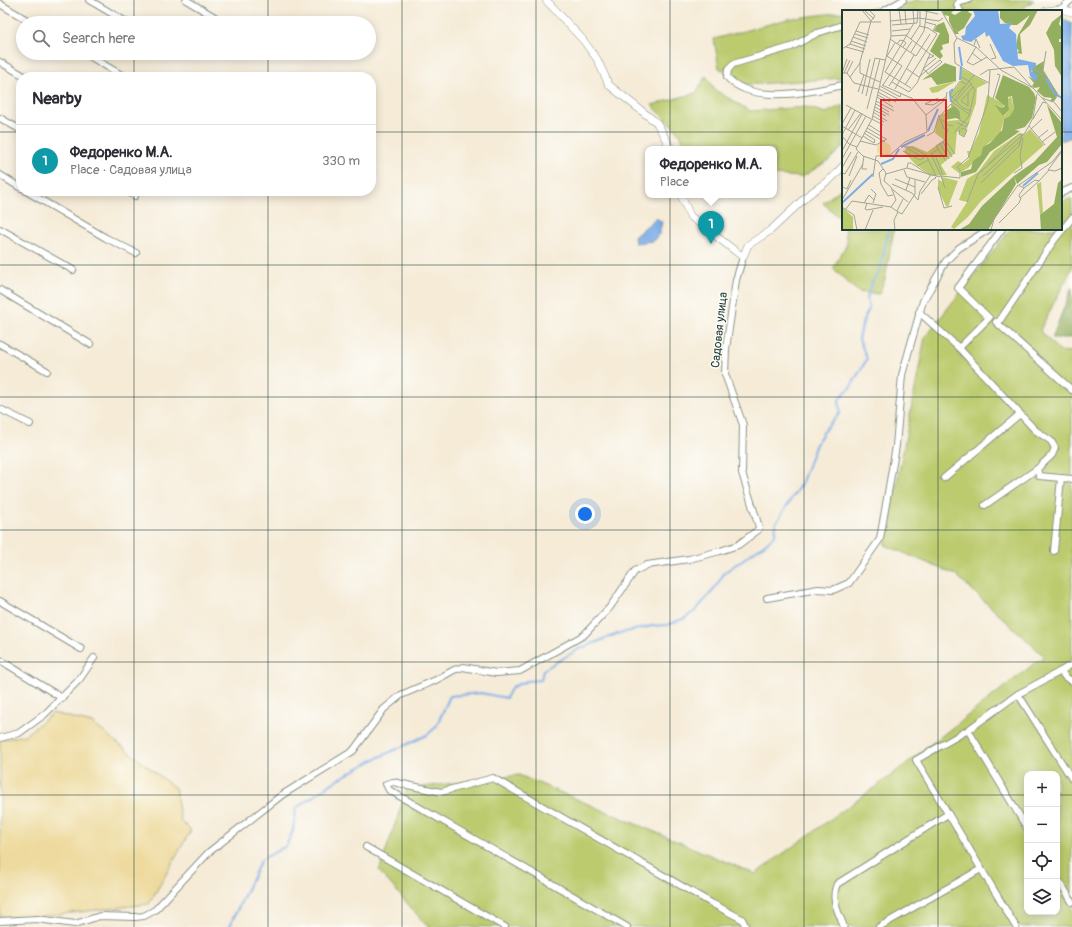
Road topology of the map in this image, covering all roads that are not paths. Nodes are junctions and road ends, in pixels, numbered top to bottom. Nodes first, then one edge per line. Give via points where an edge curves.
1 (89, 0) edge
2 (186, 0) edge
3 (546, 0) edge
4 (903, 0) edge
5 (968, 0) edge
6 (1071, 0) edge
7 (0, 4) edge
8 (1061, 9) junction
9 (886, 10) edge
10 (960, 10) edge
11 (1054, 10) edge
12 (1072, 12) edge
13 (20, 16) edge
14 (116, 16) edge
15 (213, 16) edge
16 (842, 25) edge
17 (96, 60) edge
18 (0, 62) edge
19 (17, 72) edge
20 (116, 72) edge
21 (842, 85) edge
22 (0, 118) edge
23 (16, 127) edge
24 (669, 146) edge
25 (842, 167) edge
26 (0, 176) edge
27 (16, 185) edge
28 (1072, 188) edge
29 (1062, 193) edge
30 (35, 196) edge
31 (682, 198) edge
32 (1072, 218) edge
33 (0, 229) edge
34 (987, 230) edge
35 (1001, 230) edge
36 (748, 245) junction
37 (734, 251) junction
38 (136, 253) dead end
39 (743, 257) junction
40 (740, 265) junction
41 (73, 270) dead end
42 (0, 290) edge
43 (919, 312) junction
44 (989, 318) junction
45 (998, 323) junction
46 (0, 344) edge
47 (90, 344) dead end
48 (959, 348) junction
49 (47, 372) dead end
50 (1072, 390) edge
51 (0, 409) edge
52 (1020, 414) junction
53 (30, 424) dead end
54 (1037, 469) junction
55 (944, 478) dead end
56 (1061, 478) junction
57 (1072, 479) edge
58 (985, 505) dead end
59 (1054, 551) dead end
60 (767, 598) dead end
61 (0, 601) edge
62 (81, 649) dead end
63 (94, 658) dead end
64 (0, 660) edge
65 (1072, 664) edge
66 (1061, 671) junction
67 (1072, 681) edge
68 (1018, 694) junction
69 (62, 698) junction
70 (968, 730) junction
71 (0, 738) edge
72 (1072, 779) edge
73 (948, 814) junction
74 (1024, 823) edge
75 (366, 847) dead end
76 (981, 868) junction
77 (1058, 879) edge
78 (1072, 902) edge
79 (892, 920) junction
80 (0, 921) edge
81 (505, 927) edge
82 (627, 927) edge
83 (746, 927) edge
84 (844, 927) edge
85 (879, 927) edge
86 (895, 927) edge
87 (1016, 927) edge

1 - 14 street
2 - 15 street
3 - 24 street via 597,59 609,86 657,123
4 - 9 street
5 - 10 street via 959,2 957,5
6 - 8 street
7 - 13 street
8 - 11 street
8 - 12 street
16 - 21 street via 817,33 791,47 733,64 728,70 727,77 742,89 774,94 812,92
17 - 20 street
18 - 19 street
22 - 23 street
25 - 36 street via 834,178 808,195 771,230
26 - 27 street
28 - 29 street
30 - 38 street
31 - 37 street via 690,216
32 - 45 street
33 - 41 street
34 - 43 street via 959,248 946,261
35 - 44 street via 958,288
36 - 37 street
36 - 39 street
37 - 39 street
37 - 40 street
39 - 40 street, Садовая улица
40 - 80 street, Садовая улица via 725,374 743,425 742,473 759,529 738,545 689,559 647,565 635,571 610,606 584,635 520,671 496,673 463,667 396,698 384,709 353,752 271,803 239,831 209,852 155,910 144,916 135,918 107,915 75,924 36,919
42 - 47 street
43 - 48 street
43 - 60 street via 902,375 896,446 880,539 849,582 833,590 818,589
44 - 45 street
44 - 48 street
45 - 50 street
46 - 49 street
48 - 52 street
51 - 53 street
52 - 54 street via 1051,441 1055,448 1052,455
52 - 55 street
54 - 56 street via 1039,476
54 - 58 street
56 - 57 street
56 - 59 street
61 - 62 street
63 - 69 street via 79,680
64 - 69 street
65 - 66 street
66 - 67 street
66 - 68 street
68 - 70 street
68 - 72 street
69 - 71 street via 19,733
70 - 73 street via 916,760
70 - 74 street
73 - 76 street
73 - 84 street via 837,884 834,901
75 - 81 street
76 - 79 street
76 - 87 street
77 - 78 street
79 - 85 street
79 - 86 street
82 - 83 street via 389,790 386,784 393,782 441,792 492,778 742,919

